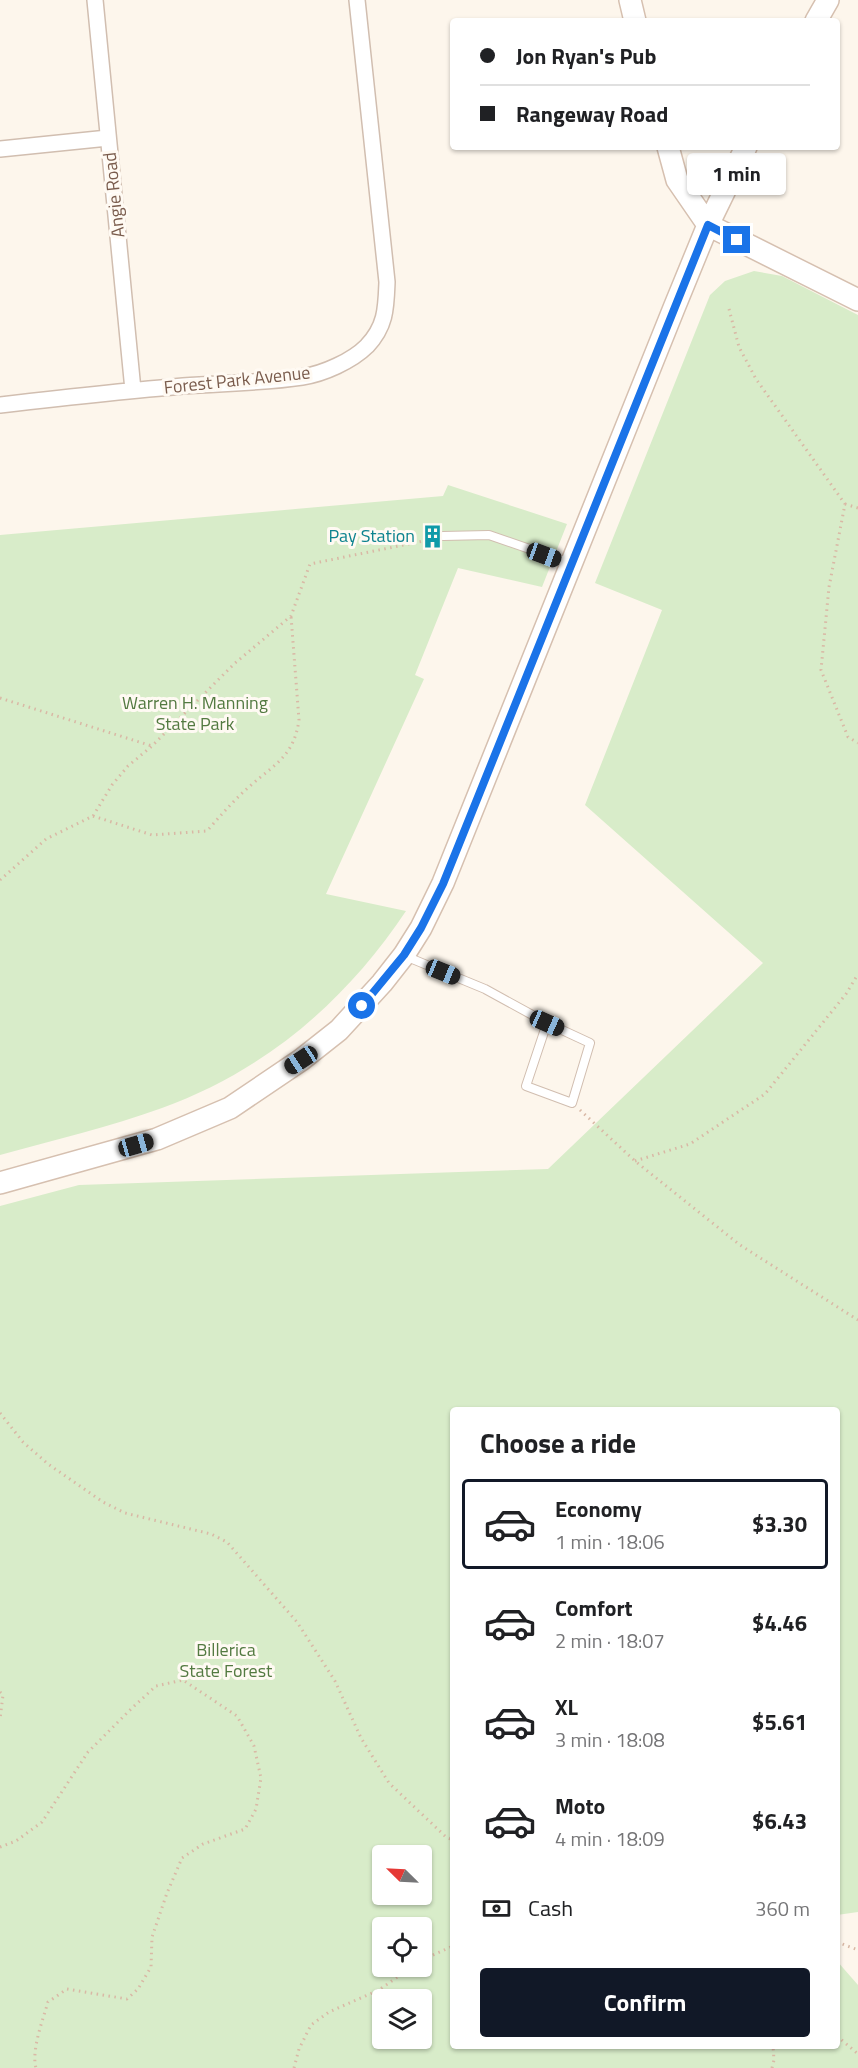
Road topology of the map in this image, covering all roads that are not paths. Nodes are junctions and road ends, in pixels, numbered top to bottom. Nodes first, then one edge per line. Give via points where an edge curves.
1 (95, 0) edge
2 (357, 0) edge
3 (630, 0) edge
4 (828, 0) edge
5 (634, 18) edge
6 (818, 18) edge
7 (108, 138) junction
8 (0, 149) edge
9 (669, 150) edge
10 (745, 150) edge
11 (708, 225) junction
12 (858, 300) edge
13 (133, 390) junction
14 (0, 405) edge
15 (443, 536) road end
16 (572, 563) junction
17 (404, 955) junction
18 (547, 1023) junction
19 (0, 1183) edge

1 - 7 street, Angie Road
2 - 13 street, Forest Park Avenue via 387,282 386,314 379,331 352,357 303,377
3 - 5 main road
4 - 6 main road
7 - 8 street
7 - 13 street, Angie Road
9 - 11 main road via 677,180
10 - 11 main road
11 - 12 main road
11 - 16 main road
13 - 14 street, Forest Park Avenue
15 - 16 lane via 489,535
16 - 17 main road via 443,884
17 - 18 lane via 485,989
17 - 19 main road via 339,1030 230,1108 157,1139
18 - 18 lane via 590,1043 572,1102 525,1086

